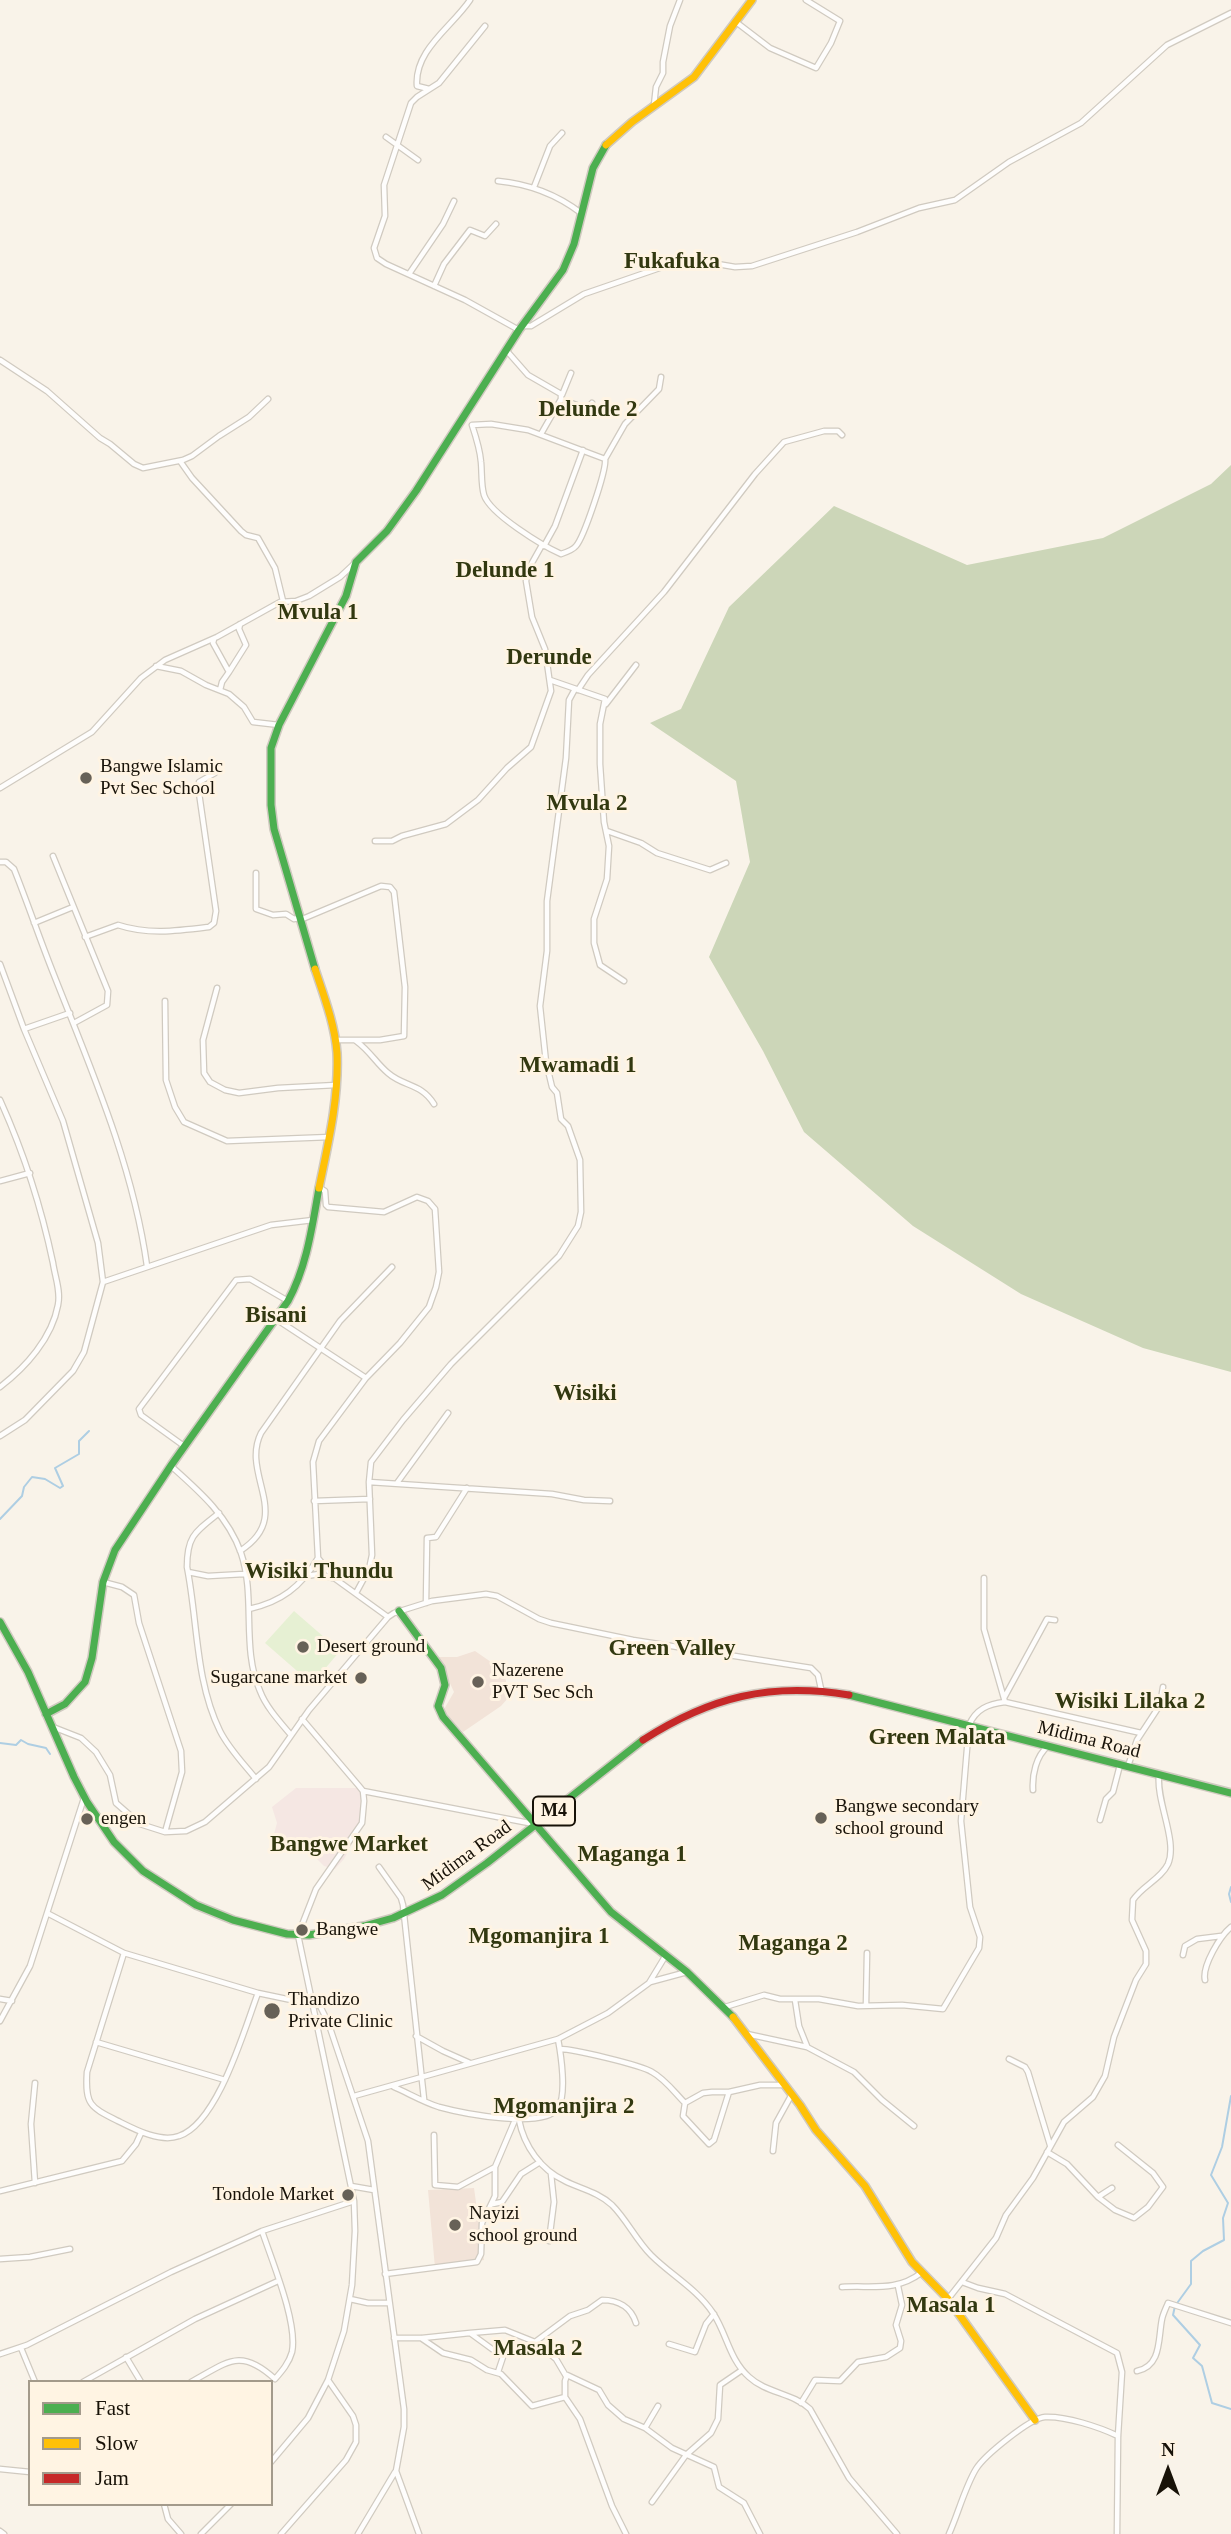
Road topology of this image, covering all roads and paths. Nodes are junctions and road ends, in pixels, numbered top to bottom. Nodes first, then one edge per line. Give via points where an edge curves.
1 (470, 0) edge
2 (680, 0) edge
3 (752, 0) edge
4 (806, 0) edge
5 (1231, 13) edge
6 (736, 22) junction
7 (485, 26) dead end
8 (429, 89) junction
9 (654, 106) junction
10 (562, 133) dead end
11 (386, 137) dead end
12 (397, 146) junction
13 (418, 160) dead end
14 (498, 181) dead end
15 (534, 187) junction
16 (454, 201) dead end
17 (582, 214) junction
18 (496, 224) dead end
19 (409, 274) junction
20 (434, 286) junction
21 (520, 328) junction
22 (506, 350) junction
23 (0, 360) edge
24 (571, 373) dead end
25 (661, 377) dead end
26 (561, 398) junction
27 (268, 399) dead end
28 (592, 402) dead end
29 (461, 418) junction
30 (472, 425) junction
31 (541, 434) junction
32 (842, 435) dead end
33 (583, 450) junction
34 (605, 459) junction
35 (180, 461) junction
36 (543, 545) junction
37 (356, 562) junction
38 (283, 601) junction
39 (240, 624) junction
40 (214, 638) junction
41 (636, 665) dead end
42 (155, 666) junction
43 (229, 672) junction
44 (550, 680) junction
45 (576, 689) junction
46 (220, 690) junction
47 (606, 705) junction
48 (279, 725) junction
49 (215, 773) dead end
50 (0, 788) edge
51 (606, 831) junction
52 (375, 841) dead end
53 (53, 856) dead end
54 (0, 862) edge
55 (726, 863) dead end
56 (256, 873) dead end
57 (73, 907) junction
58 (299, 919) junction
59 (34, 923) junction
60 (85, 937) junction
61 (0, 964) edge
62 (624, 981) dead end
63 (217, 988) dead end
64 (165, 1002) dead end
65 (70, 1013) junction
66 (74, 1023) junction
67 (24, 1029) junction
68 (336, 1040) junction
69 (356, 1040) junction
70 (337, 1085) junction
71 (0, 1100) edge
72 (434, 1104) dead end
73 (330, 1137) junction
74 (30, 1173) junction
75 (0, 1181) edge
76 (320, 1188) junction
77 (314, 1220) junction
78 (147, 1266) junction
79 (391, 1267) dead end
80 (103, 1282) junction
81 (288, 1301) junction
82 (276, 1319) junction
83 (322, 1348) junction
84 (366, 1378) junction
85 (0, 1387) edge
86 (448, 1413) dead end
87 (0, 1436) edge
88 (185, 1447) junction
89 (171, 1466) junction
90 (369, 1482) junction
91 (397, 1483) junction
92 (467, 1488) junction
93 (370, 1499) junction
94 (314, 1501) junction
95 (610, 1501) dead end
96 (219, 1513) junction
97 (240, 1550) junction
98 (318, 1558) junction
99 (188, 1572) junction
100 (244, 1574) junction
101 (306, 1577) junction
102 (334, 1578) junction
103 (984, 1578) dead end
104 (103, 1581) junction
105 (356, 1593) junction
106 (426, 1603) junction
107 (248, 1609) junction
108 (399, 1611) junction
109 (388, 1618) junction
110 (1055, 1620) dead end
111 (0, 1622) edge
112 (1163, 1687) dead end
113 (821, 1689) junction
114 (1004, 1700) junction
115 (46, 1714) junction
116 (302, 1719) junction
117 (969, 1725) junction
118 (52, 1726) junction
119 (1141, 1733) junction
120 (291, 1736) junction
121 (1048, 1745) junction
122 (1124, 1765) junction
123 (1159, 1774) junction
124 (256, 1779) junction
125 (1033, 1790) dead end
126 (363, 1791) junction
127 (1231, 1793) edge
128 (84, 1797) junction
129 (1100, 1820) dead end
130 (535, 1825) junction
131 (165, 1832) junction
132 (379, 1867) dead end
133 (47, 1913) junction
134 (404, 1916) junction
135 (1231, 1927) edge
136 (298, 1935) junction
137 (1221, 1936) junction
138 (124, 1953) junction
139 (867, 1953) dead end
140 (667, 1955) junction
141 (1182, 1955) dead end
142 (687, 1972) junction
143 (1205, 1980) dead end
144 (649, 1983) junction
145 (258, 1993) junction
146 (0, 1999) edge
147 (795, 2000) junction
148 (12, 2001) junction
149 (311, 2005) junction
150 (866, 2006) junction
151 (725, 2007) junction
152 (0, 2021) edge
153 (746, 2034) junction
154 (416, 2036) junction
155 (558, 2039) junction
156 (96, 2042) junction
157 (807, 2047) junction
158 (560, 2049) junction
159 (1009, 2059) dead end
160 (470, 2063) junction
161 (421, 2077) junction
162 (225, 2080) junction
163 (35, 2083) dead end
164 (785, 2085) junction
165 (394, 2087) junction
166 (729, 2092) junction
167 (792, 2093) junction
168 (354, 2096) junction
169 (424, 2100) junction
170 (685, 2103) junction
171 (517, 2120) junction
172 (914, 2126) dead end
173 (141, 2133) junction
174 (434, 2135) dead end
175 (1118, 2145) dead end
176 (1050, 2146) junction
177 (773, 2151) dead end
178 (1047, 2152) junction
179 (540, 2162) junction
180 (495, 2167) junction
181 (551, 2174) junction
182 (35, 2183) junction
183 (351, 2186) junction
184 (1112, 2188) dead end
185 (374, 2190) junction
186 (0, 2191) edge
187 (1098, 2197) junction
188 (354, 2201) junction
189 (493, 2204) junction
190 (262, 2231) junction
191 (549, 2241) dead end
192 (70, 2249) dead end
193 (0, 2259) edge
194 (921, 2273) junction
195 (385, 2274) junction
196 (278, 2281) junction
197 (962, 2282) junction
198 (898, 2286) junction
199 (842, 2287) dead end
200 (350, 2299) junction
201 (948, 2299) junction
202 (388, 2303) junction
203 (714, 2314) junction
204 (636, 2323) dead end
205 (1231, 2323) edge
206 (470, 2333) junction
207 (394, 2338) junction
208 (421, 2338) junction
209 (535, 2342) junction
210 (669, 2344) dead end
211 (21, 2347) junction
212 (0, 2354) edge
213 (126, 2357) junction
214 (742, 2370) junction
215 (1137, 2371) dead end
216 (498, 2372) junction
217 (566, 2376) junction
218 (34, 2380) edge
219 (86, 2380) edge
220 (140, 2380) edge
221 (195, 2380) edge
222 (272, 2380) edge
223 (328, 2380) junction
224 (273, 2381) edge
225 (565, 2398) junction
226 (801, 2403) junction
227 (657, 2406) dead end
228 (1035, 2420) junction
229 (645, 2428) junction
230 (1118, 2436) junction
231 (686, 2455) junction
232 (273, 2460) edge
233 (0, 2469) edge
234 (396, 2471) junction
235 (28, 2472) edge
236 (652, 2502) dead end
237 (165, 2506) edge
238 (229, 2506) edge
239 (0, 2531) edge
240 (4, 2534) edge
241 (181, 2534) edge
242 (201, 2534) edge
243 (281, 2534) edge
244 (358, 2534) edge
245 (419, 2534) edge
246 (626, 2534) edge
247 (760, 2534) edge
248 (897, 2534) edge
249 (949, 2534) edge
250 (1117, 2534) edge

1 - 8 street via 418,68 417,86
2 - 9 street via 670,26
3 - 6 street
4 - 6 street via 840,21 816,68 769,48
5 - 21 street via 1167,45 1081,123 1009,162 955,200 919,208 752,266 694,260 674,263 584,294
6 - 9 street via 694,77
7 - 8 street
8 - 12 street via 411,103
9 - 17 street via 604,146 593,168
10 - 15 street via 550,146
11 - 12 street
12 - 13 street
12 - 19 street via 384,185 385,216 373,248 377,258
14 - 15 street
15 - 17 street
16 - 19 street
17 - 21 street via 563,270
18 - 20 street via 485,236 470,230
19 - 20 street
20 - 21 street
21 - 22 street
22 - 26 street via 528,376
22 - 29 street
23 - 35 street via 47,391 134,464 143,468
24 - 26 street
25 - 34 street via 659,389 625,424
26 - 28 street via 588,409
26 - 31 street
27 - 35 street via 249,417
29 - 30 street
29 - 37 street via 387,531
30 - 31 street via 514,426
30 - 36 street via 484,496 495,510
31 - 33 street
32 - 45 street via 824,431 784,442 664,592
33 - 34 street
33 - 36 street via 555,526
34 - 36 street via 605,471 577,544 561,554
35 - 38 street via 246,536 258,538 275,568
36 - 44 street via 526,581
37 - 38 street via 309,596
37 - 48 street via 346,596
38 - 39 street
39 - 40 street
39 - 43 street via 246,646
40 - 42 street
40 - 43 street
41 - 47 street
42 - 46 street via 181,671
42 - 50 street via 92,732
43 - 46 street
44 - 45 street
44 - 52 street via 549,701 531,747 478,800 443,825 392,841
45 - 47 street via 603,696
45 - 90 street via 569,700 540,1006 552,1087 580,1160 578,1226 559,1256 451,1364 403,1420 372,1462
46 - 48 street via 239,702 253,722
47 - 51 street via 600,733
48 - 58 street via 271,748 271,805
49 - 60 street via 199,782 214,923 152,932 116,925
51 - 55 street via 706,869
51 - 62 street via 607,879 595,915 594,943 600,965
53 - 57 street
54 - 59 street via 14,869
56 - 58 street via 256,909
57 - 59 street
57 - 60 street
58 - 68 street
58 - 69 street via 381,886 394,892 404,978 404,1036
59 - 65 street
60 - 66 street via 107,986 108,1000 102,1009
61 - 67 street
63 - 70 street via 203,1040 204,1073 210,1082 239,1093
64 - 73 street via 166,1080 184,1122 228,1141
65 - 66 street
65 - 67 street
66 - 78 street via 132,1192
67 - 80 street via 70,1142 98,1243
68 - 69 street
68 - 70 street
69 - 72 street via 389,1075 422,1090
70 - 73 street
71 - 74 street
73 - 76 street
74 - 75 street
74 - 85 street via 59,1303 33,1356
76 - 77 street
76 - 84 street via 328,1207 384,1212 417,1197 435,1209 439,1272 434,1295 415,1326
77 - 78 street via 271,1225
77 - 81 street via 303,1269
78 - 80 street
79 - 83 street via 340,1321
80 - 87 street via 85,1352 73,1371 24,1420
81 - 82 street
81 - 88 street via 250,1279 232,1283 139,1409
82 - 83 street
82 - 88 street
83 - 84 street
83 - 97 street via 258,1439 264,1524 255,1539
84 - 94 street via 316,1447
86 - 91 street
88 - 89 street
89 - 96 street
89 - 104 street via 121,1540
90 - 91 street
90 - 93 street
91 - 92 street
92 - 95 street
92 - 106 street via 436,1537 428,1538
93 - 94 street
93 - 105 street via 372,1555
94 - 98 street
96 - 97 street
96 - 99 street via 191,1536
97 - 100 street
98 - 101 street
98 - 102 street
99 - 100 street
99 - 124 street via 208,1702 224,1737
100 - 107 street
101 - 102 street
101 - 107 street via 284,1597
102 - 105 street
103 - 114 street via 984,1629
104 - 115 street via 85,1682 65,1704
104 - 131 street via 134,1595 181,1751 182,1772
105 - 109 street
106 - 108 street
106 - 113 street via 480,1594 497,1597 551,1623 811,1668
107 - 120 street via 257,1685
108 - 109 street
108 - 130 street via 444,1678 439,1712
109 - 116 street
110 - 114 street via 1047,1619
111 - 115 street, Midima Road / M4
112 - 119 street via 1160,1705
113 - 117 street, Midima Road / M4
113 - 130 street, Midima Road / M4 via 754,1693 684,1715 639,1743
114 - 117 street via 976,1712
114 - 119 street
115 - 118 street, Midima Road / M4
116 - 120 street
116 - 126 street
117 - 121 street, Midima Road / M4
117 - 150 street via 961,1821 969,1903 979,1948 943,2009
118 - 128 street, Midima Road / M4
118 - 131 street via 89,1744 104,1762 116,1803 140,1824
119 - 122 street
120 - 124 street
121 - 122 street, Midima Road / M4
121 - 125 street via 1037,1765
122 - 123 street, Midima Road / M4
122 - 129 street
123 - 127 street, Midima Road / M4
123 - 176 street via 1170,1857 1158,1876 1136,1895 1131,1913 1146,1951 1146,1964 1114,2037 1097,2092 1069,2115
124 - 131 street via 205,1822 186,1831
126 - 130 street
126 - 136 street via 362,1823 316,1889
128 - 133 street
128 - 136 street, Midima Road / M4 via 104,1829 149,1877 199,1908
130 - 134 street, Midima Road / M4 via 467,1880
130 - 140 street via 611,1912
132 - 134 street via 401,1898
133 - 138 street
133 - 148 street via 30,1966
134 - 136 street, Midima Road / M4 via 362,1928
134 - 154 street
135 - 137 street
136 - 149 street
137 - 141 street via 1197,1939 1185,1946
137 - 143 street via 1204,1970
138 - 145 street
138 - 156 street
139 - 150 street
140 - 142 street
140 - 144 street
142 - 144 street
142 - 151 street
144 - 155 street via 608,2013
145 - 149 street
145 - 162 street
146 - 148 street
147 - 150 street
147 - 151 street via 758,1995
147 - 157 street
148 - 152 street
149 - 168 street via 320,2006 328,2022
149 - 183 street
151 - 153 street
153 - 157 street
153 - 164 street
154 - 160 street
154 - 161 street
155 - 158 street
155 - 160 street
156 - 162 street
156 - 173 street via 86,2072 86,2091 93,2109
157 - 172 street via 860,2077
158 - 170 street via 646,2069
158 - 171 street via 564,2089 558,2109 544,2118
159 - 176 street via 1028,2072
160 - 161 street
161 - 165 street
161 - 169 street
162 - 173 street via 208,2114 181,2136
163 - 182 street via 30,2124
164 - 166 street
164 - 167 street
165 - 168 street
165 - 169 street
166 - 170 street via 703,2093
166 - 170 street via 711,2144 686,2120 682,2113
167 - 177 street via 776,2123
167 - 194 street via 824,2140 866,2186
168 - 185 street via 368,2141
169 - 171 street
171 - 179 street
171 - 180 street
173 - 182 street via 122,2161
174 - 180 street via 435,2185 458,2187
175 - 187 street via 1163,2187 1134,2218
176 - 178 street
178 - 187 street via 1068,2164
178 - 197 street via 996,2238
179 - 181 street
179 - 189 street via 521,2174 502,2202
180 - 189 street
181 - 191 street via 554,2202
181 - 203 street via 609,2202 643,2247
182 - 186 street
183 - 185 street
183 - 188 street
184 - 187 street
185 - 195 street
188 - 190 street
188 - 200 street
189 - 195 street via 482,2223 477,2262
190 - 196 street
190 - 211 street
192 - 193 street
194 - 198 street
194 - 201 street
195 - 202 street
196 - 213 street
196 - 224 street via 293,2337 288,2363
197 - 201 street
197 - 230 street via 1004,2294 1117,2353 1122,2372
198 - 199 street
198 - 226 street via 900,2348 886,2357 858,2362 843,2379 815,2380
200 - 202 street
200 - 223 street
201 - 228 street
202 - 207 street
203 - 210 street via 695,2352
203 - 214 street
204 - 209 street via 623,2305 602,2300
205 - 215 street via 1168,2303 1160,2347 1150,2364
206 - 208 street
206 - 209 street via 505,2330
206 - 216 street via 503,2357
207 - 208 street
207 - 234 street via 404,2417
208 - 216 street via 443,2353
209 - 217 street via 556,2358
211 - 212 street
211 - 218 street
213 - 219 street
213 - 220 street
214 - 226 street via 755,2382
214 - 231 street via 720,2385 716,2423 709,2437
216 - 225 street via 529,2405
217 - 225 street
217 - 229 street via 599,2390 617,2414
221 - 222 street via 226,2363 245,2360 260,2365
223 - 232 street via 301,2428
223 - 243 street via 354,2416 356,2442 346,2460
225 - 246 street via 580,2419
226 - 248 street via 813,2414 849,2478
227 - 229 street
228 - 230 street via 1057,2418
228 - 249 street via 977,2467
229 - 231 street
230 - 250 street
231 - 236 street
231 - 247 street via 713,2467 719,2487 744,2503
233 - 235 street
234 - 244 street
234 - 245 street
237 - 241 street via 168,2519
238 - 242 street
239 - 240 street

